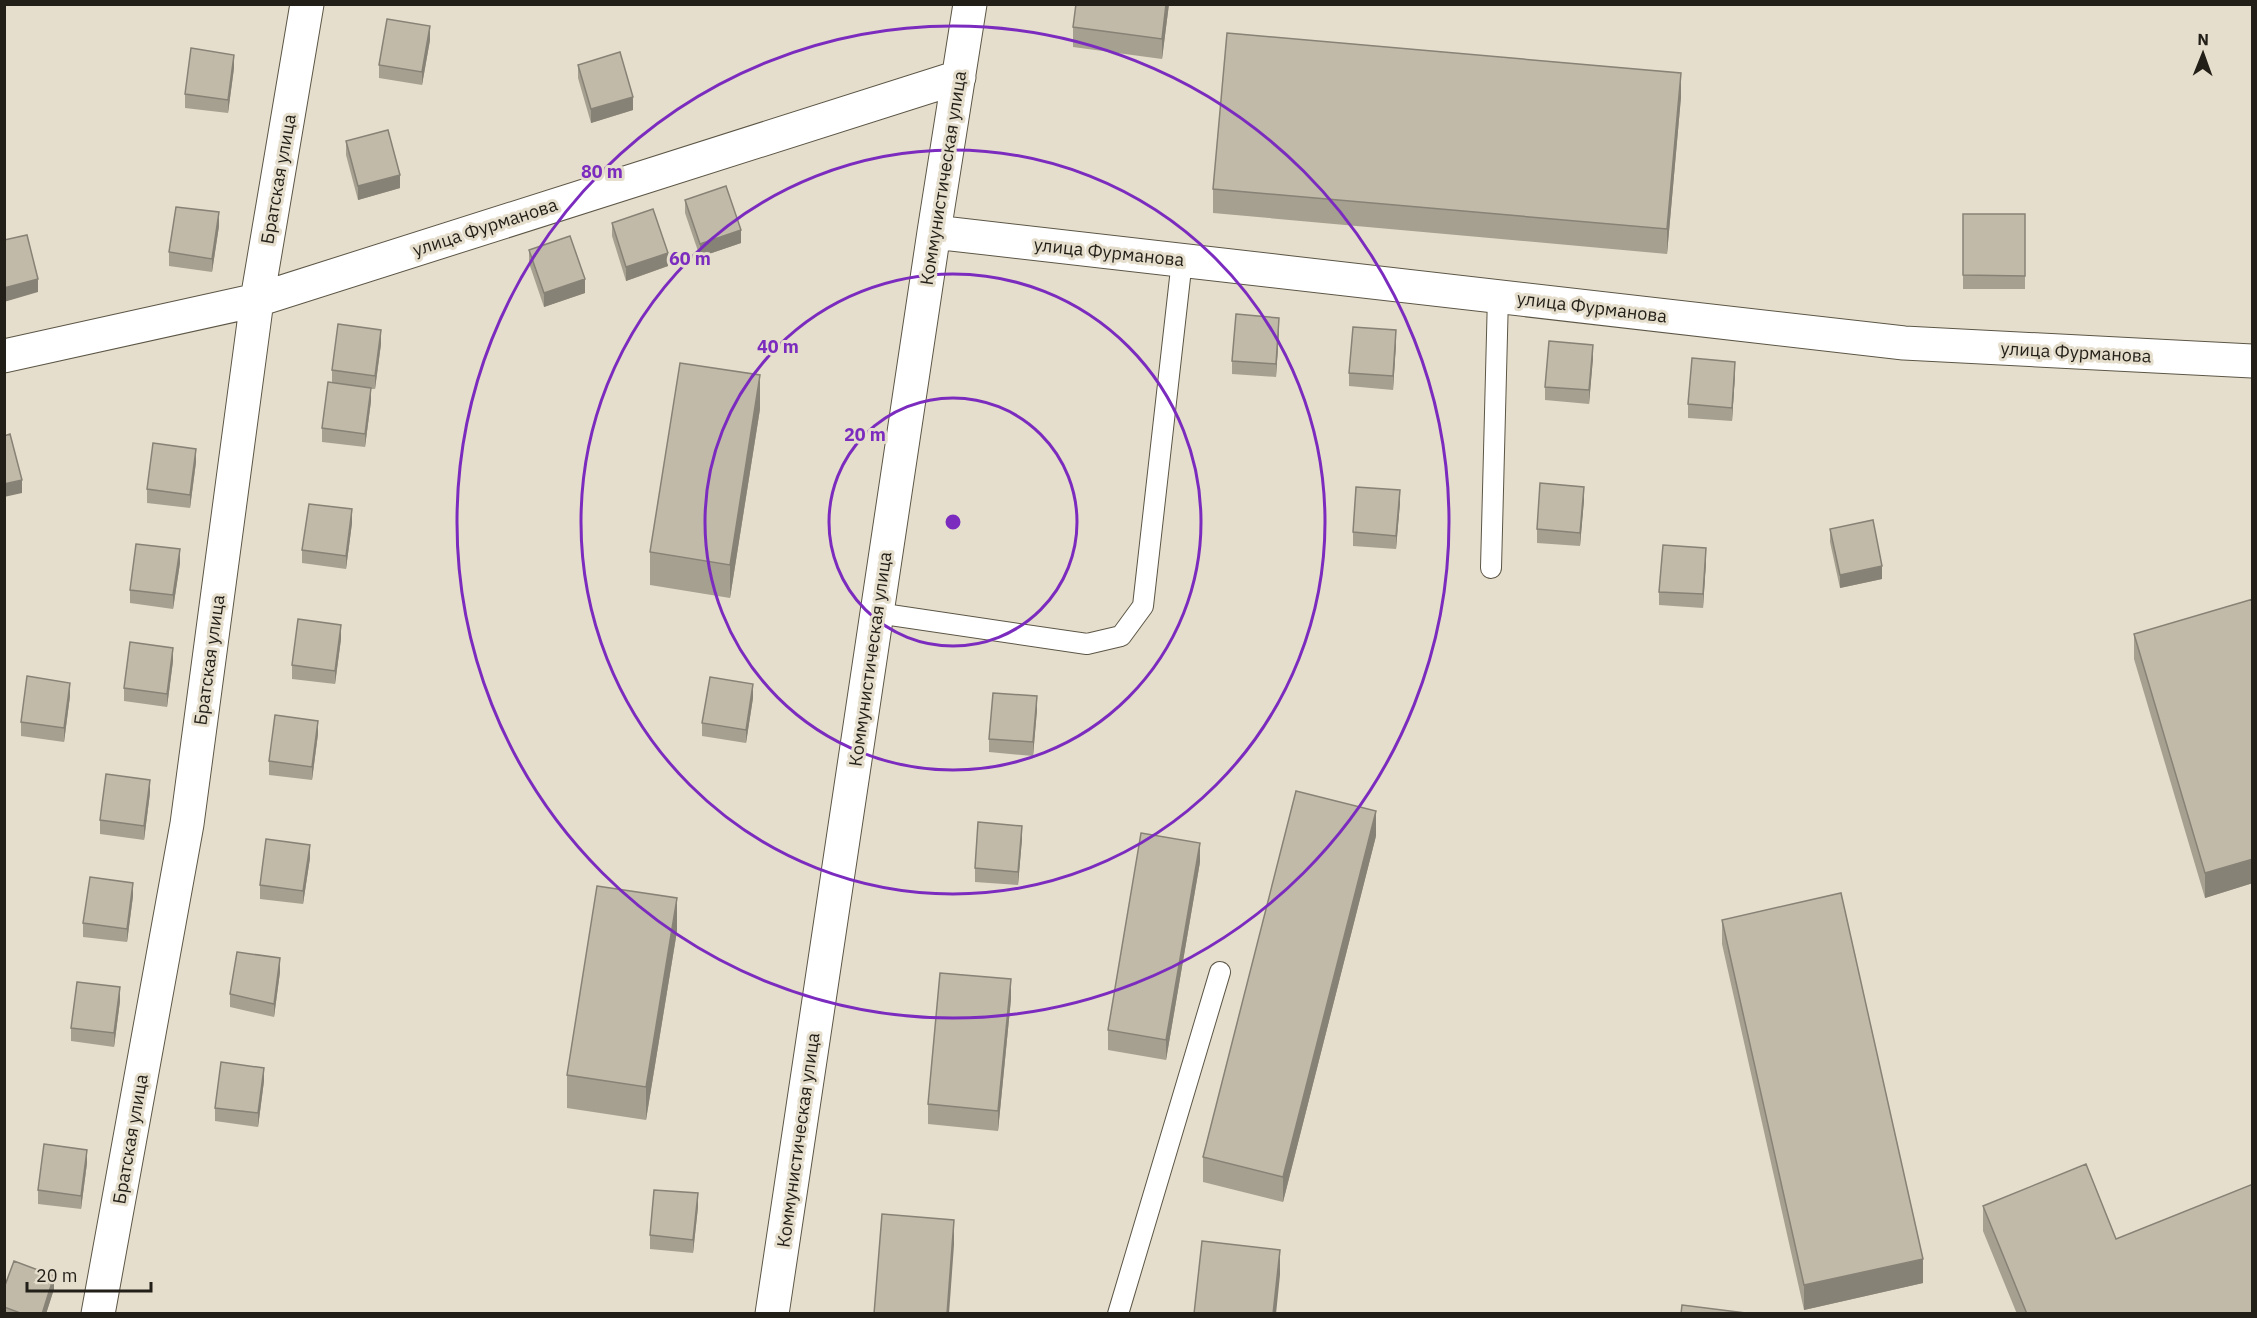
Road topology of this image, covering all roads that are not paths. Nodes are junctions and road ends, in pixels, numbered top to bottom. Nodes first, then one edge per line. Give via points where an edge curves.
1 (308, 4) edge
2 (970, 4) edge
3 (959, 76) junction
4 (934, 232) junction
5 (1182, 260) junction
6 (1498, 296) junction
7 (257, 300) junction
8 (4, 356) edge
9 (2253, 361) edge
10 (1491, 568) dead end
11 (877, 613) junction
12 (1220, 972) dead end
13 (98, 1314) edge
14 (772, 1314) edge
15 (1118, 1314) edge

1 - 7 street, Братская улица
2 - 3 street, Коммунистическая улица
3 - 4 street, Коммунистическая улица
3 - 7 street, улица Фурманова
4 - 5 street, улица Фурманова
4 - 11 street, Коммунистическая улица
5 - 6 street, улица Фурманова
5 - 11 lane via 1143,606 1121,636 1087,644
6 - 9 street, улица Фурманова via 1904,343
6 - 10 lane
7 - 8 street, улица Фурманова
7 - 13 street, Братская улица via 187,824
11 - 14 street, Коммунистическая улица
12 - 15 lane

